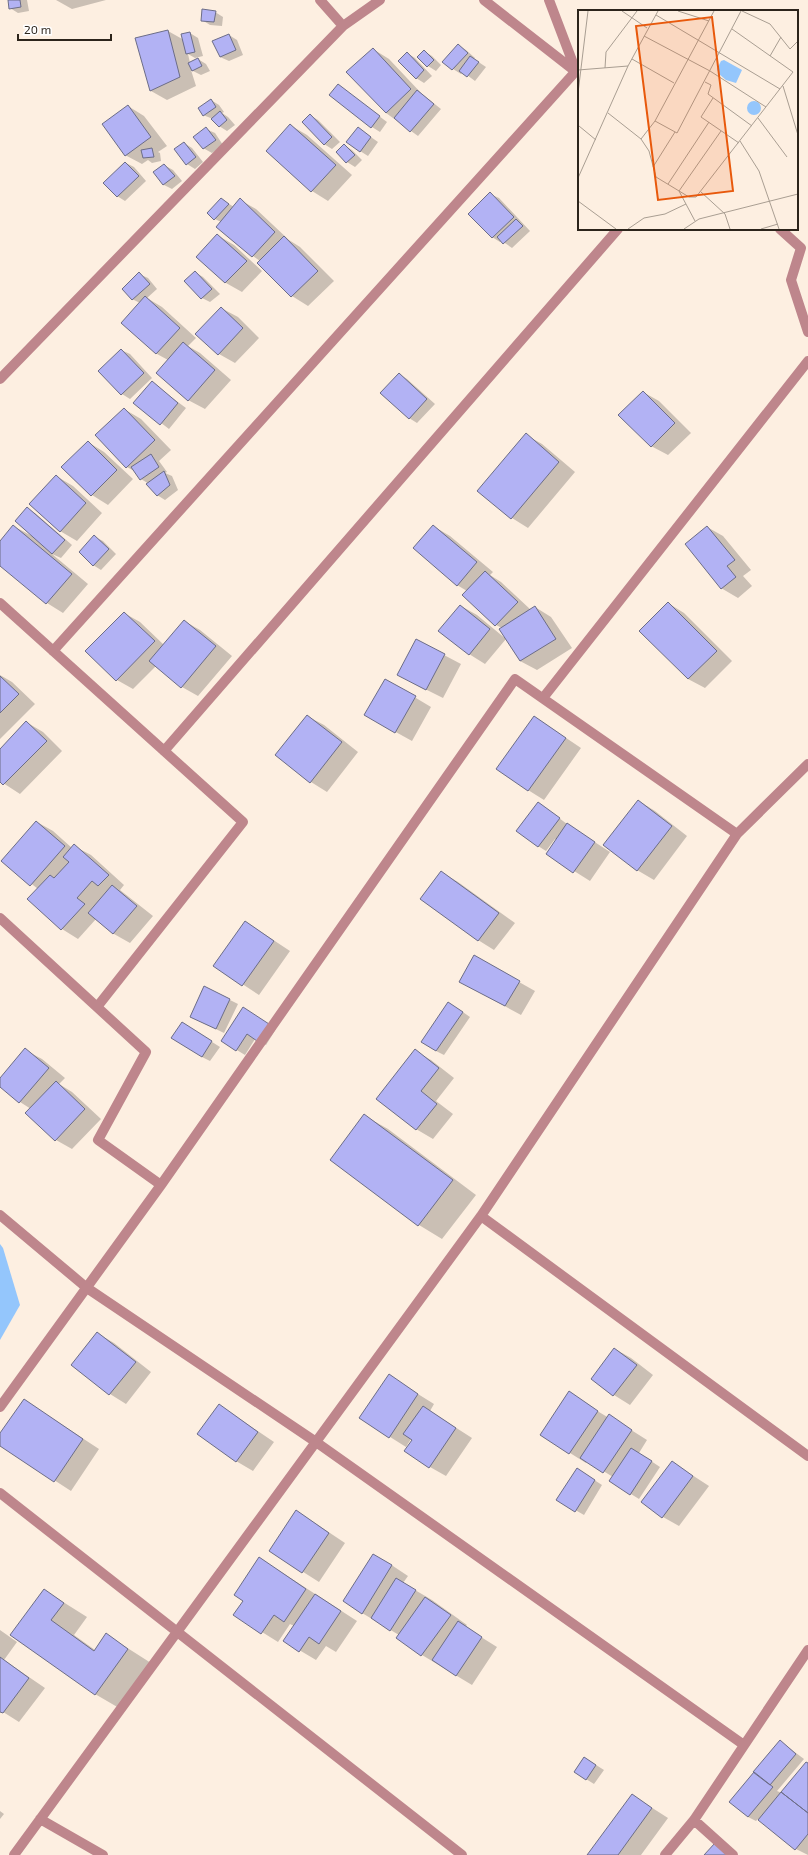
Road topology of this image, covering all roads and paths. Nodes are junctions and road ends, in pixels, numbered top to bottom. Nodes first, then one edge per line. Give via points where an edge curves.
1 (320, 0) edge
2 (380, 0) edge
3 (484, 0) edge
4 (548, 0) edge
5 (343, 26) junction
6 (577, 73) edge
7 (617, 230) edge
8 (781, 230) edge
9 (808, 332) edge
10 (808, 361) edge
11 (0, 379) edge
12 (0, 603) edge
13 (53, 651) junction
14 (542, 698) junction
15 (164, 751) junction
16 (808, 764) edge
17 (737, 834) junction
18 (0, 918) edge
19 (97, 1007) junction
20 (161, 1185) junction
21 (0, 1215) edge
22 (481, 1216) junction
23 (87, 1288) junction
24 (0, 1407) edge
25 (316, 1442) junction
26 (808, 1456) edge
27 (0, 1493) edge
28 (177, 1632) junction
29 (808, 1650) edge
30 (744, 1745) junction
31 (40, 1819) junction
32 (694, 1820) junction
33 (14, 1855) edge
34 (103, 1855) edge
35 (462, 1855) edge
36 (665, 1855) edge
37 (733, 1855) edge

1 - 5 street
2 - 5 street
3 - 6 street
4 - 6 street
5 - 11 street
6 - 13 street
7 - 15 street
8 - 9 street via 801,248 791,280
10 - 14 street
12 - 13 street
13 - 15 street
14 - 17 street
14 - 20 street via 515,679
15 - 19 street via 243,822
16 - 17 street
17 - 22 street
18 - 19 street
19 - 20 street via 146,1052 98,1140
20 - 23 street
21 - 23 street
22 - 25 street
22 - 26 street
23 - 24 street
23 - 25 street
25 - 28 street
25 - 30 street
27 - 28 street
28 - 31 street
28 - 35 street
29 - 30 street
30 - 32 street
31 - 33 street
31 - 34 street
32 - 36 street
32 - 37 street

